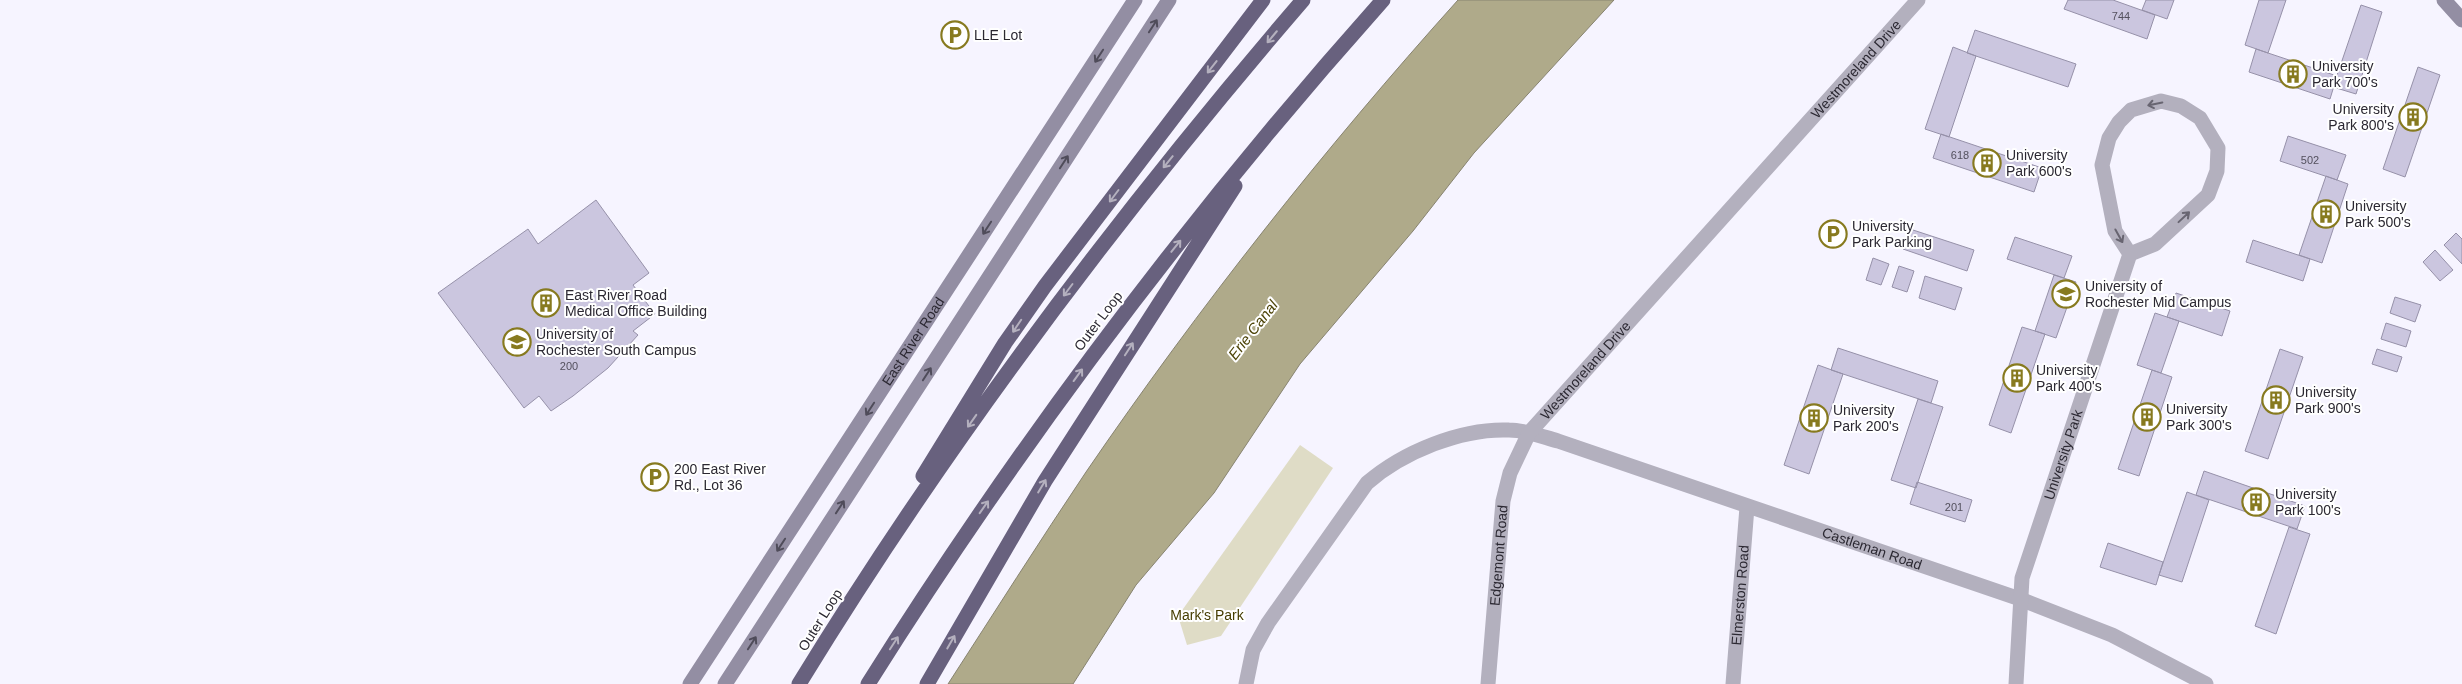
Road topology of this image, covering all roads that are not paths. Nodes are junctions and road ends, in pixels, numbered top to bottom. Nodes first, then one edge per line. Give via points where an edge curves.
1 (1136, 0) edge
2 (1170, 0) edge
3 (1263, 0) edge
4 (1303, 0) edge
5 (1383, 0) edge
6 (1918, 0) edge
7 (2444, 0) edge
8 (2462, 20) edge
9 (1278, 120) junction
10 (2130, 254) junction
11 (1529, 433) junction
12 (1747, 507) junction
13 (862, 584) junction
14 (2020, 599) junction
15 (690, 684) edge
16 (725, 684) edge
17 (799, 684) edge
18 (868, 684) edge
19 (927, 684) edge
20 (1246, 684) edge
21 (1488, 684) edge
22 (1733, 684) edge
23 (2016, 684) edge
24 (2206, 684) edge

1 -> 15 street, East River Road
16 -> 2 street, East River Road
3 -> 13 highway via 1020,322 931,462
4 -> 13 highway, Outer Loop via 1185,140 1062,298 970,425
5 - 9 highway, Outer Loop
6 - 11 street, Westmoreland Drive
7 - 8 street
18 -> 9 highway, Outer Loop via 1043,422 1168,256
19 -> 9 highway via 1055,465
10 -> 10 street via 2155,244 2208,195 2218,171 2218,148 2200,118 2181,106 2161,102 2131,110 2109,138 2102,165 2115,230
10 - 14 street, University Park via 2022,578
11 - 12 street, Castleman Road
11 - 20 street via 1509,430 1443,441 1397,460 1367,483 1268,623 1253,650
11 - 21 street, Edgemont Road via 1510,473 1503,501
12 - 14 street, Castleman Road
12 - 22 street, Elmerston Road
13 - 17 highway, Outer Loop
14 - 23 street, University Park
14 - 24 street, Castleman Road via 2112,635

